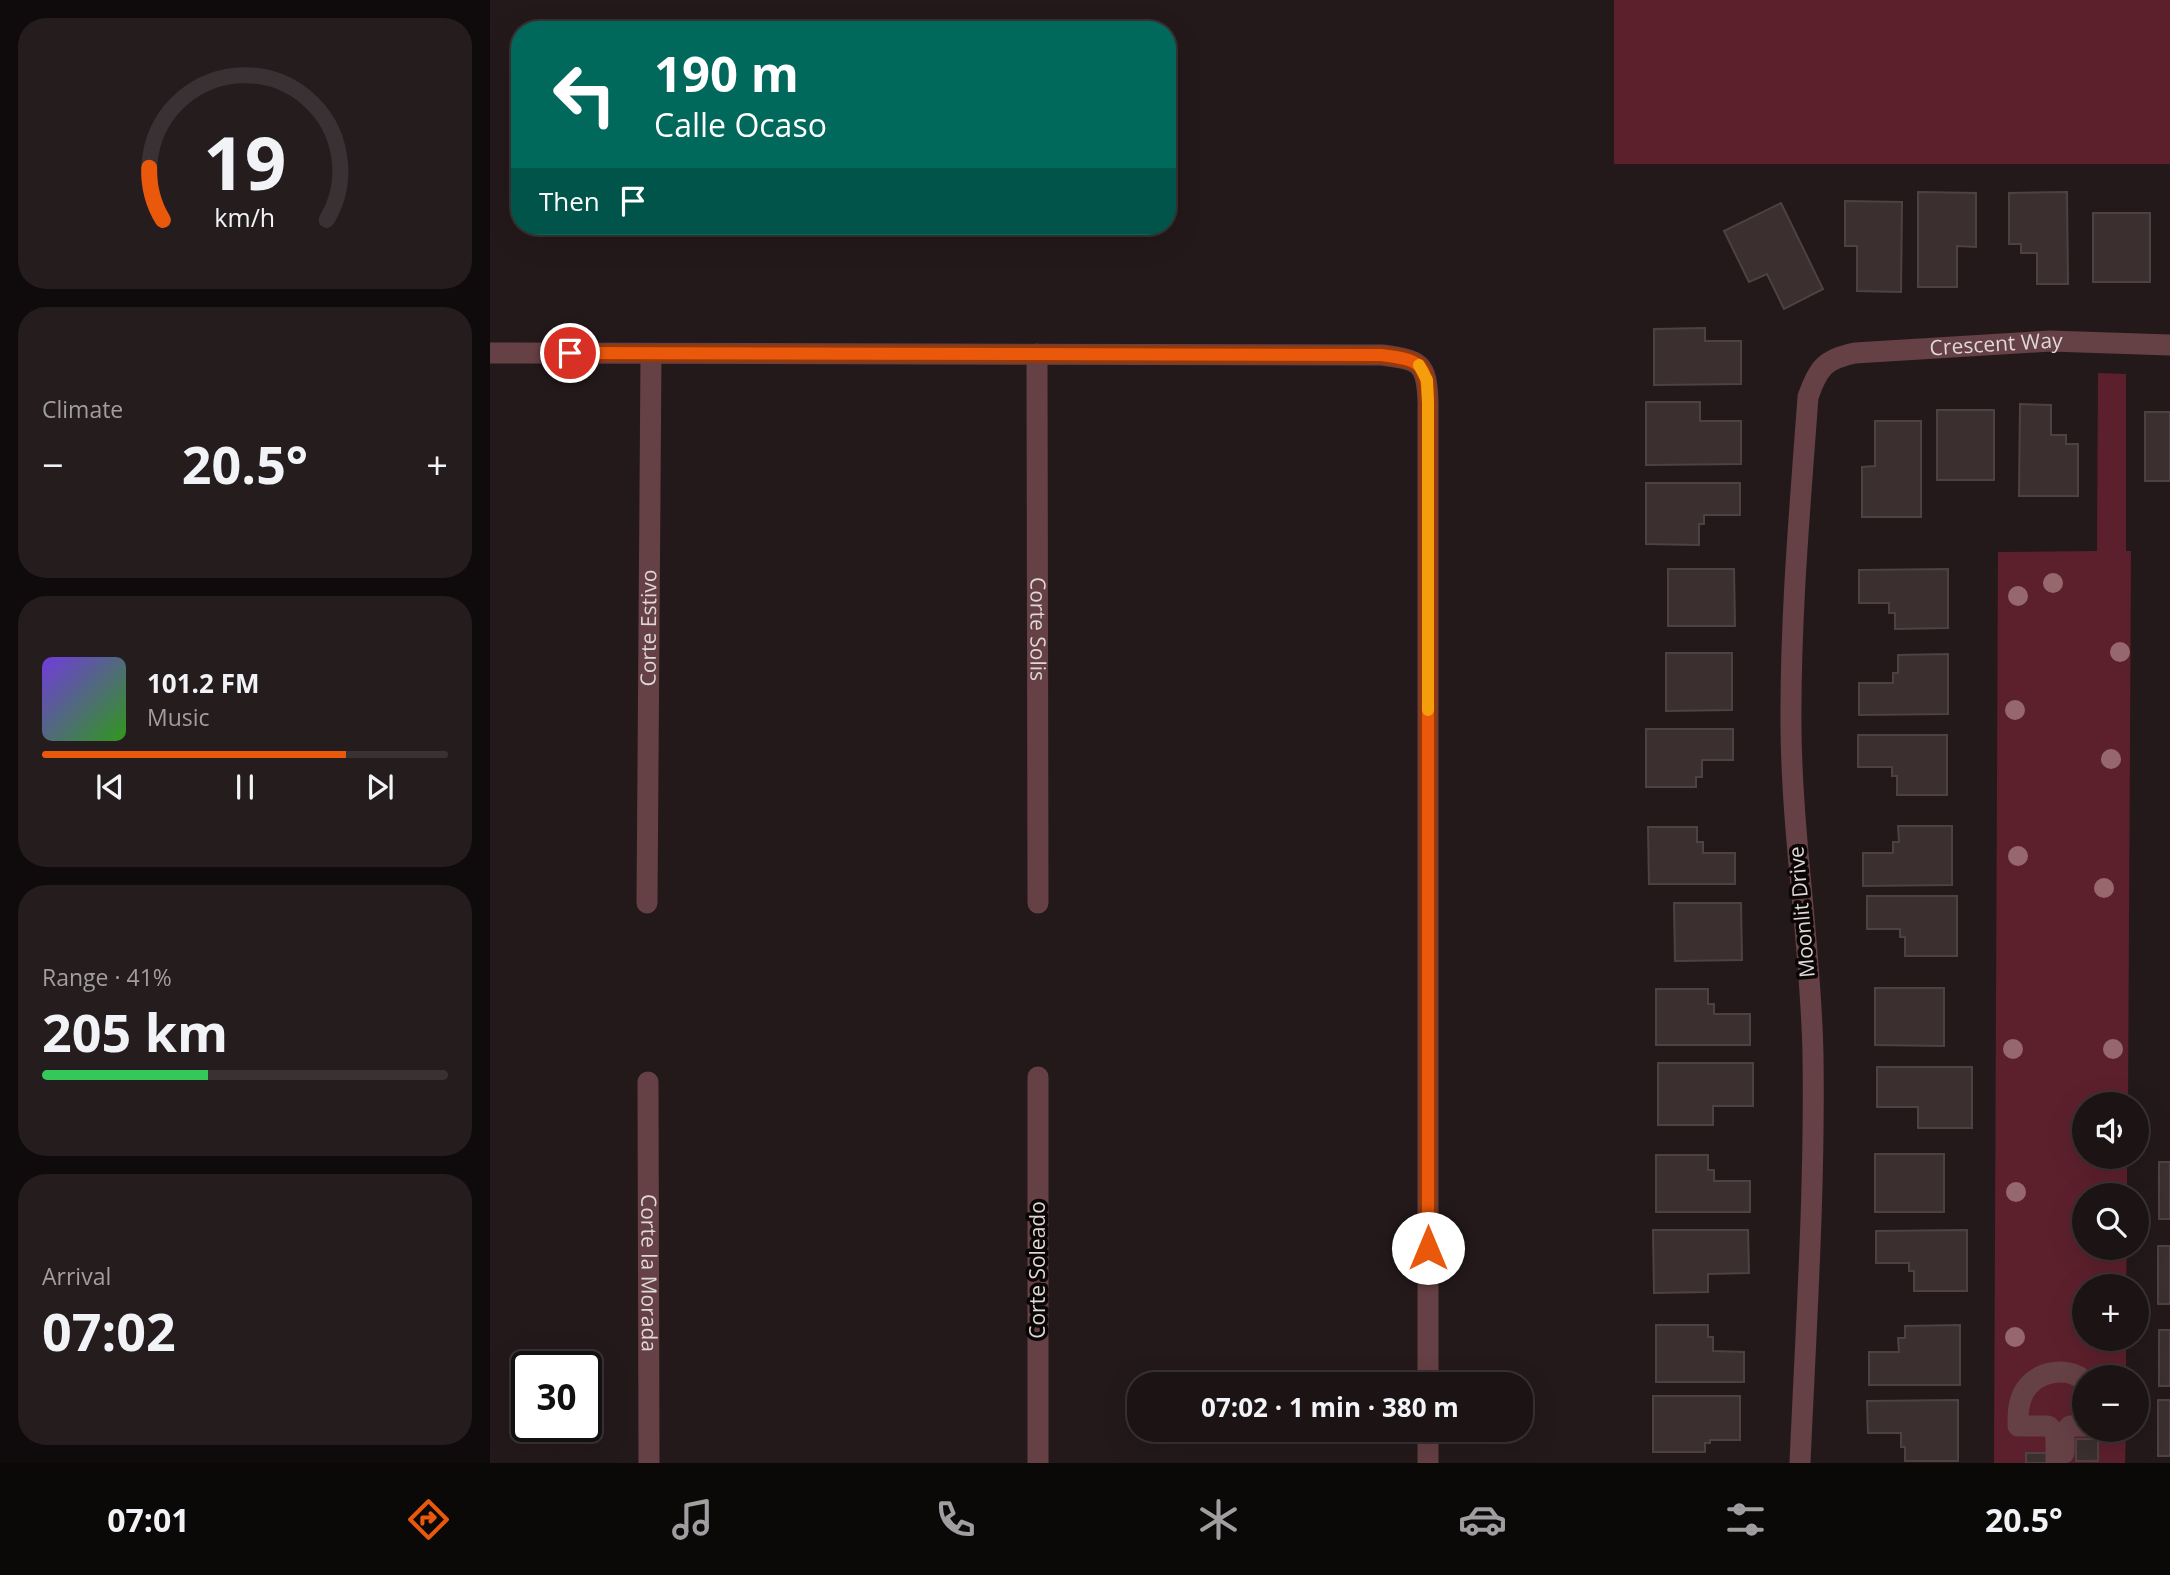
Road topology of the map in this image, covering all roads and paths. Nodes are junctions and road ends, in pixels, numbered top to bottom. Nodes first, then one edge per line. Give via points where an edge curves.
1 (2170, 345) edge
2 (490, 353) edge
3 (651, 354) junction
4 (1037, 354) junction
5 (1824, 365) joint
6 (647, 903) dead end
7 (1038, 903) dead end
8 (1038, 1077) dead end
9 (648, 1082) dead end
10 (1428, 1372) edge
11 (2072, 1375) edge
12 (2072, 1426) edge
13 (1428, 1442) edge
14 (649, 1463) edge
15 (1038, 1463) edge
16 (1427, 1463) edge
17 (1800, 1463) edge
18 (2056, 1463) edge
19 (2064, 1463) edge

1 - 5 street, Crescent Way via 2050,341 1855,353
2 - 3 street
3 - 4 street
3 - 6 street, Corte Estivo
4 - 7 street, Corte Solis
4 - 10 street via 1381,355 1420,365 1427,380
5 - 17 street, Moonlit Drive via 1808,397 1792,624 1796,835 1813,1053 1813,1177
8 - 15 street, Corte Soleado
9 - 14 street, Corte la Morada
11 - 18 street via 2062,1371 2041,1376 2025,1390 2018,1407 2018,1426 2048,1426 2056,1433
12 - 19 street via 2064,1433
13 - 16 street

